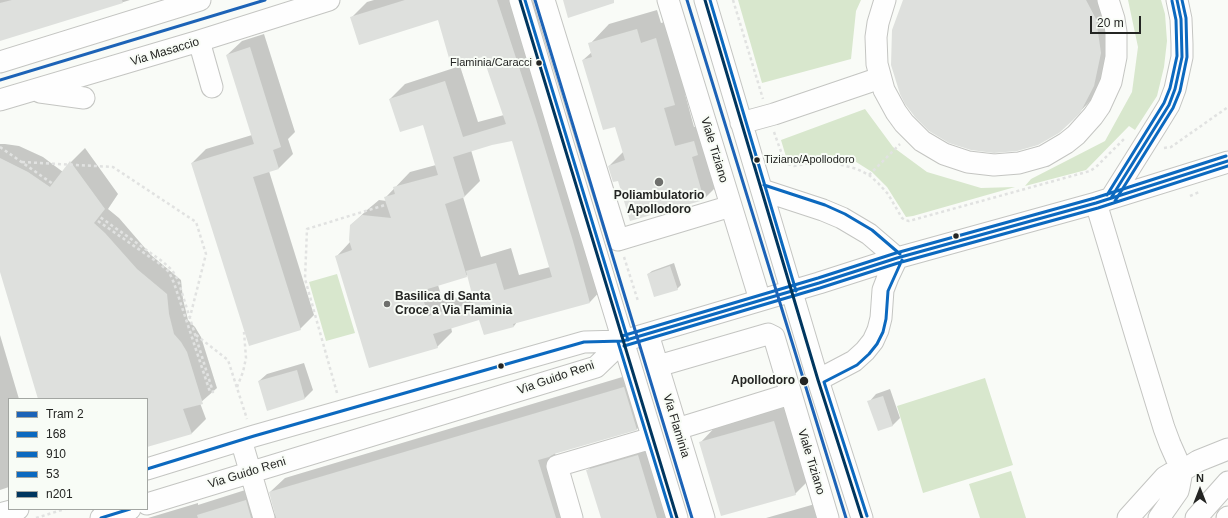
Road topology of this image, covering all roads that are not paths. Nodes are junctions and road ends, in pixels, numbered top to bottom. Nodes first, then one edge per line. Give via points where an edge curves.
1 (200, 0) edge
2 (329, 0) edge
3 (520, 0) edge
4 (544, 0) edge
5 (668, 0) edge
6 (705, 0) edge
7 (885, 0) edge
8 (1108, 0) edge
9 (1177, 0) edge
10 (199, 42) junction
11 (0, 62) edge
12 (880, 78) junction
13 (212, 87) dead end
14 (31, 91) junction
15 (84, 98) dead end
16 (0, 100) edge
17 (742, 123) junction
18 (1228, 162) edge
19 (762, 190) junction
20 (1104, 200) junction
21 (731, 206) junction
22 (898, 258) junction
23 (792, 292) junction
24 (760, 300) junction
25 (648, 334) junction
26 (623, 341) junction
27 (658, 366) junction
28 (818, 380) junction
29 (790, 394) junction
30 (677, 429) junction
31 (247, 438) junction
32 (652, 438) junction
33 (1228, 449) edge
34 (148, 469) edge
35 (1182, 471) junction
36 (251, 472) junction
37 (1228, 482) edge
38 (148, 504) edge
39 (14, 510) edge
40 (127, 510) edge
41 (0, 514) edge
42 (101, 518) edge
43 (264, 518) edge
44 (572, 518) edge
45 (677, 518) edge
46 (704, 518) edge
47 (828, 518) edge
48 (862, 518) edge
49 (1128, 518) edge
50 (1159, 518) edge
51 (1196, 518) edge

1 - 11 street
2 - 10 street, Via Masaccio
3 - 26 street
4 - 21 street via 618,240
5 - 21 street, Viale Tiziano
6 - 17 street
7 - 12 street via 876,37 876,58
8 - 12 street via 1114,19 1117,44 1111,82 1094,116 1076,135 1044,156 1007,165 981,165 944,154 922,141 904,123 893,107
9 - 20 street via 1182,31 1182,57 1176,89 1158,123
10 - 13 street
10 - 14 street, Via Masaccio
12 - 17 street
14 - 15 street
14 - 16 street, Via Masaccio
17 - 19 street
18 - 20 street
19 - 22 street via 842,218 869,234
19 - 23 street
20 - 22 street
20 - 35 street via 1133,328 1164,428
21 - 24 street, Viale Tiziano
22 - 23 street
22 - 28 street via 883,290 881,318 873,341 854,361
23 - 24 street
23 - 28 street
24 - 25 street
25 - 26 street
25 - 27 street, Via Flaminia
26 - 31 street, Via Guido Reni via 584,342
26 - 32 street
26 - 36 street, Via Guido Reni via 596,367
27 - 29 street, Viale Tiziano via 768,334 774,338
27 - 30 street, Via Flaminia
28 - 48 street
29 - 30 street
29 - 47 street, Viale Tiziano
30 - 46 street, Via Flaminia
31 - 34 street, Via Guido Reni
31 - 36 street
32 - 44 street via 557,466
32 - 45 street
33 - 35 street via 1198,461
35 - 49 street via 1165,477
35 - 50 street via 1178,492
36 - 38 street, Via Guido Reni
36 - 43 street
37 - 51 street
39 - 41 street
40 - 42 street

